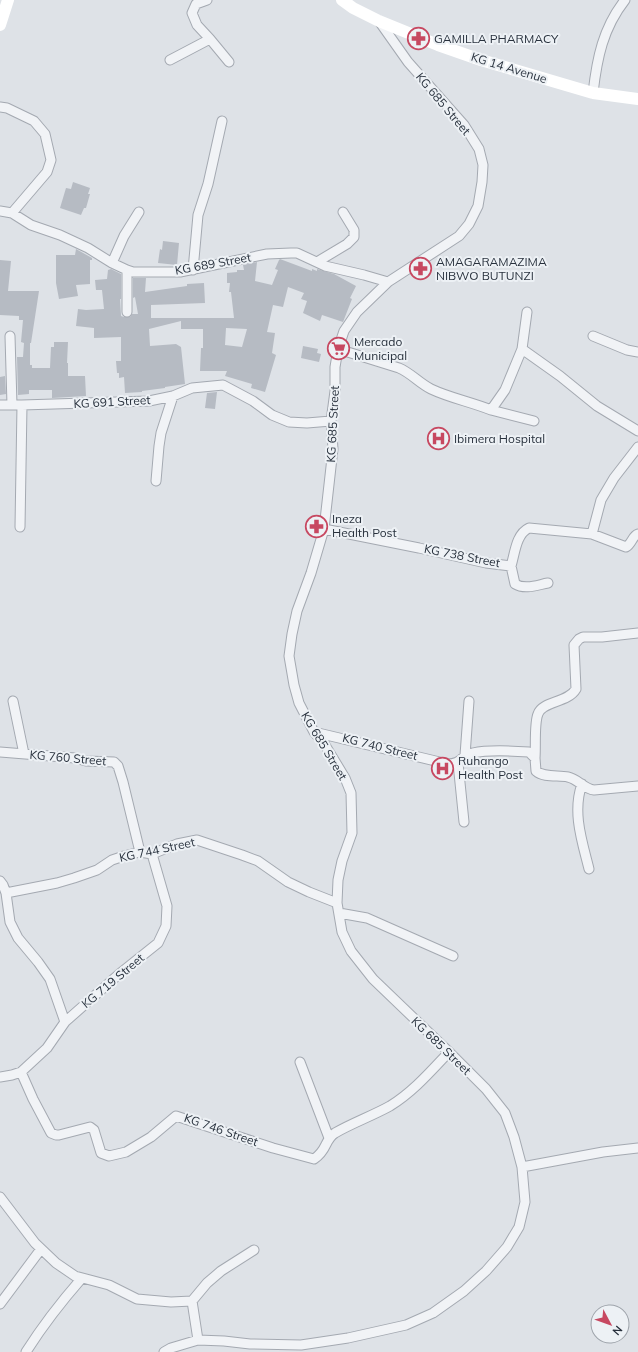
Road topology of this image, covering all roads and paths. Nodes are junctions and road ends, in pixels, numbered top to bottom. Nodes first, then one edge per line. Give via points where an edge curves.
1 (8, 0) edge
2 (207, 0) edge
3 (342, 0) edge
4 (625, 0) edge
5 (379, 21) junction
6 (0, 25) edge
7 (210, 39) junction
8 (170, 60) dead end
9 (229, 62) dead end
10 (593, 93) junction
11 (638, 99) edge
12 (0, 107) edge
13 (222, 121) dead end
14 (0, 211) edge
15 (139, 212) dead end
16 (343, 212) dead end
17 (12, 213) junction
18 (317, 262) junction
19 (112, 263) junction
20 (127, 270) junction
21 (193, 270) junction
22 (388, 282) junction
23 (127, 312) dead end
24 (527, 312) dead end
25 (10, 336) dead end
26 (593, 336) dead end
27 (338, 349) junction
28 (522, 349) junction
29 (638, 352) edge
30 (173, 396) junction
31 (0, 405) edge
32 (12, 405) junction
33 (22, 406) junction
34 (491, 410) junction
35 (331, 421) junction
36 (534, 421) dead end
37 (638, 431) edge
38 (638, 447) edge
39 (156, 481) dead end
40 (20, 527) dead end
41 (324, 529) junction
42 (592, 534) junction
43 (638, 534) edge
44 (511, 566) junction
45 (548, 583) dead end
46 (638, 633) edge
47 (12, 701) dead end
48 (469, 701) dead end
49 (314, 732) junction
50 (0, 752) edge
51 (24, 754) junction
52 (465, 756) junction
53 (535, 758) junction
54 (458, 763) junction
55 (582, 784) junction
56 (638, 786) edge
57 (464, 822) dead end
58 (140, 852) junction
59 (152, 854) junction
60 (589, 869) dead end
61 (0, 881) edge
62 (6, 893) junction
63 (337, 903) junction
64 (339, 913) junction
65 (453, 956) dead end
66 (65, 1022) junction
67 (449, 1052) junction
68 (300, 1062) dead end
69 (21, 1072) junction
70 (0, 1076) edge
71 (329, 1138) junction
72 (638, 1148) edge
73 (522, 1167) junction
74 (0, 1197) edge
75 (41, 1249) junction
76 (254, 1250) dead end
77 (82, 1278) junction
78 (192, 1300) junction
79 (0, 1304) edge
80 (198, 1340) junction
81 (26, 1352) edge
82 (164, 1352) edge

1 - 6 main road
2 - 7 street via 196,4 192,13 197,25
3 - 5 main road, KG 14 Avenue
4 - 10 street via 609,24 596,64
5 - 10 main road, KG 14 Avenue via 481,60
5 - 22 street, KG 685 Street via 408,62 464,125 479,149 482,165 478,206 469,224 450,243
7 - 8 street
7 - 9 street
10 - 11 main road, KG 14 Avenue
12 - 17 street via 34,121 45,134 51,160 47,172
13 - 21 street via 208,184 198,215
14 - 17 street, KG 689 Street
15 - 19 street via 124,236
16 - 18 street via 354,230 354,237
17 - 19 street, KG 689 Street via 31,225 88,248
18 - 21 street, KG 689 Street via 297,253 267,254
18 - 22 street, KG 689 Street
19 - 20 street, KG 689 Street
20 - 21 street, KG 689 Street
20 - 23 street
22 - 27 street, KG 685 Street via 357,312 344,331
24 - 28 street
25 - 32 street
26 - 29 street
27 - 34 street via 399,368 430,388
27 - 35 street, KG 685 Street
28 - 34 street via 505,390
28 - 37 street via 597,406
30 - 33 street, KG 691 Street via 126,403
30 - 35 street, KG 691 Street via 192,388 223,385 253,401 272,415 289,422
30 - 39 street via 158,446
31 - 32 street, KG 691 Street
32 - 33 street, KG 691 Street
33 - 40 street
34 - 36 street
35 - 41 street, KG 685 Street via 332,449
38 - 42 street via 601,500
41 - 44 street, KG 738 Street
41 - 49 street, KG 685 Street via 297,611 289,656 297,697
42 - 43 street, KG 738 Street via 626,547 630,545 634,535
42 - 44 street, KG 738 Street via 529,528 524,530 517,542
44 - 45 street via 515,584 520,587
46 - 53 street via 584,637 577,641 574,645 576,689 568,697 540,709
47 - 51 street
48 - 52 street
49 - 54 street, KG 740 Street via 448,764
49 - 63 street, KG 685 Street via 326,745 351,793 352,833 338,880
50 - 51 street, KG 760 Street
51 - 58 street, KG 760 Street via 116,763
52 - 53 street via 475,752 529,752
52 - 54 street
53 - 55 street via 538,773 570,778
54 - 57 street
55 - 56 street via 594,790
55 - 60 street via 578,800 578,828
58 - 59 street, KG 744 Street
58 - 62 street, KG 744 Street via 112,860 97,870 57,883
59 - 63 street, KG 744 Street via 177,844 197,840 258,861 288,882
59 - 66 street, KG 719 Street via 167,906 166,926 158,943
61 - 62 street
62 - 66 street via 10,922 25,948 50,979
63 - 64 street, KG 685 Street
64 - 65 street via 367,918
64 - 67 street, KG 685 Street via 342,932 351,951 372,979
66 - 69 street, KG 719 Street via 47,1048
67 - 71 street, KG 746 Street via 407,1094 390,1106
67 - 73 street, KG 685 Street via 486,1089 505,1113
68 - 71 street
69 - 70 street
69 - 71 street, KG 746 Street via 51,1133 56,1136 90,1127 94,1130 101,1153 105,1156 126,1152 151,1137 176,1116 314,1159 320,1155
72 - 73 street
73 - 80 street, KG 685 Street via 525,1202 519,1227 507,1247 464,1291 433,1313 406,1325 301,1345
74 - 75 street
75 - 77 street via 56,1263
75 - 79 street
76 - 78 street via 221,1271
77 - 78 street via 109,1285 137,1299 170,1302
77 - 81 street via 55,1309
78 - 80 street
80 - 82 street, KG 685 Street

